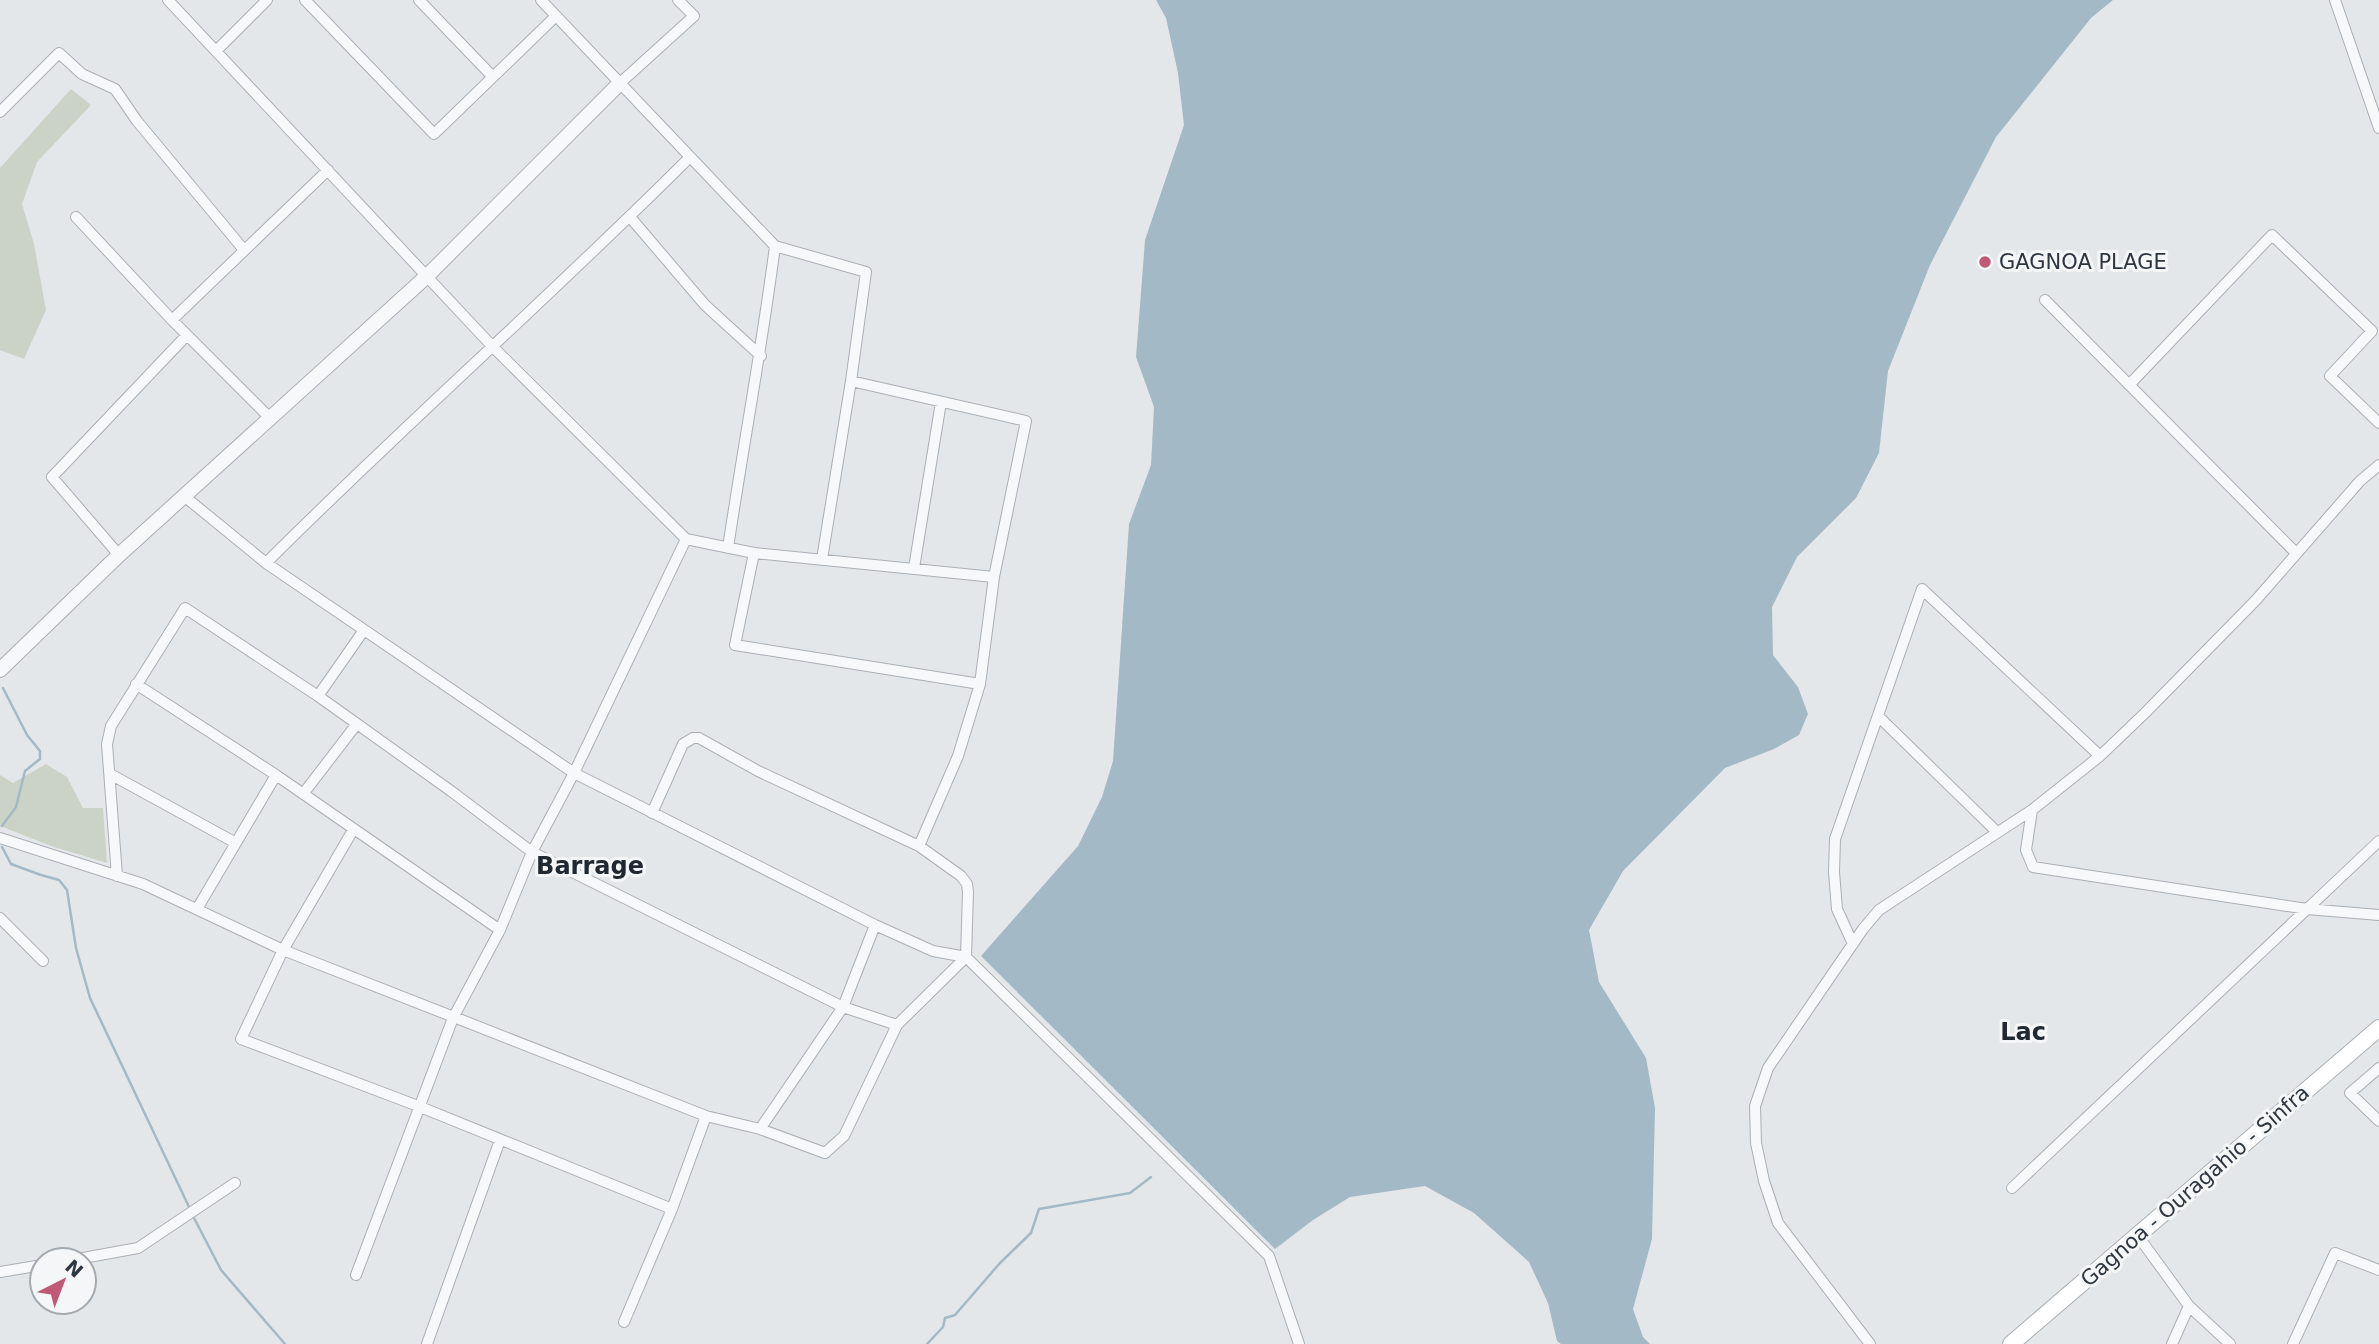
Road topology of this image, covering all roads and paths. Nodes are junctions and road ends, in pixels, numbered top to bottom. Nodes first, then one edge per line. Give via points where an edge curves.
1 (168, 0) edge
2 (267, 0) edge
3 (305, 0) edge
4 (419, 0) edge
5 (541, 0) edge
6 (678, 0) edge
7 (2335, 0) edge
8 (555, 16) junction
9 (216, 51) junction
10 (492, 76) junction
11 (619, 85) junction
12 (0, 112) edge
13 (2379, 128) edge
14 (689, 158) junction
15 (328, 170) junction
16 (76, 217) dead end
17 (630, 217) junction
18 (775, 246) junction
19 (244, 250) junction
20 (427, 276) junction
21 (2045, 300) dead end
22 (172, 320) junction
23 (187, 335) junction
24 (492, 346) junction
25 (761, 356) junction
26 (851, 381) junction
27 (2129, 385) junction
28 (941, 402) junction
29 (269, 417) junction
30 (2379, 423) edge
31 (2379, 465) edge
32 (184, 496) junction
33 (686, 539) junction
34 (728, 548) junction
35 (754, 553) junction
36 (2296, 553) junction
37 (119, 555) junction
38 (822, 559) junction
39 (266, 563) junction
40 (914, 568) junction
41 (995, 577) junction
42 (364, 629) junction
43 (0, 670) edge
44 (136, 684) junction
45 (980, 684) junction
46 (318, 696) junction
47 (1878, 716) junction
48 (356, 725) junction
49 (2100, 756) junction
50 (573, 773) junction
51 (110, 774) junction
52 (276, 775) junction
53 (303, 794) junction
54 (2032, 810) junction
55 (652, 813) junction
56 (353, 830) junction
57 (1997, 832) junction
58 (0, 838) edge
59 (2379, 841) edge
60 (236, 843) junction
61 (919, 846) junction
62 (532, 852) junction
63 (117, 876) junction
64 (197, 909) junction
65 (2307, 909) junction
66 (2379, 915) edge
67 (0, 918) edge
68 (875, 925) junction
69 (500, 930) junction
70 (1853, 944) junction
71 (283, 950) junction
72 (966, 957) junction
73 (43, 961) dead end
74 (843, 1007) junction
75 (453, 1017) junction
76 (897, 1025) junction
77 (2379, 1028) edge
78 (2379, 1068) edge
79 (418, 1106) junction
80 (706, 1116) junction
81 (2379, 1121) edge
82 (760, 1129) junction
83 (500, 1140) junction
84 (235, 1183) dead end
85 (2012, 1188) dead end
86 (672, 1209) junction
87 (2138, 1236) junction
88 (98, 1255) edge
89 (28, 1267) edge
90 (2379, 1270) edge
91 (0, 1272) edge
92 (356, 1275) dead end
93 (2189, 1306) junction
94 (624, 1321) dead end
95 (428, 1344) edge
96 (1299, 1344) edge
97 (1870, 1344) edge
98 (2011, 1344) edge
99 (2172, 1344) edge
100 (2230, 1344) edge
101 (2293, 1344) edge

1 - 9 street
2 - 9 street
3 - 10 street via 434,134
4 - 10 street
5 - 8 street
6 - 11 street via 694,16
7 - 13 street
8 - 10 street
8 - 11 street
9 - 15 street
11 - 14 street
11 - 20 street
12 - 19 street via 59,53 82,74 115,89
14 - 17 street
14 - 18 street
15 - 19 street
15 - 20 street
16 - 22 street
17 - 24 street
17 - 25 street via 705,305
18 - 25 street
18 - 26 street via 866,272
19 - 22 street
20 - 24 street
20 - 29 street
21 - 27 street
22 - 23 street
23 - 29 street
23 - 37 street via 52,477
24 - 33 street
24 - 39 street
25 - 34 street
26 - 28 street
26 - 38 street
27 - 30 street via 2272,235 2372,331 2330,376
27 - 36 street
28 - 40 street
28 - 41 street via 1026,421
29 - 32 street
31 - 36 street
32 - 37 street
32 - 39 street
33 - 34 street
33 - 50 street
34 - 35 street
35 - 38 street
35 - 45 street via 735,645
36 - 49 street via 2210,649
37 - 43 street
38 - 40 street
39 - 42 street
40 - 41 street
41 - 45 street
42 - 46 street
42 - 50 street
44 - 46 street via 186,608
44 - 51 street via 111,726 107,744
44 - 52 street
45 - 61 street via 958,756
46 - 48 street
47 - 49 street via 1922,589
47 - 57 street
47 - 70 street via 1835,839 1837,909
48 - 53 street
48 - 62 street
49 - 54 street
50 - 55 street
50 - 62 street
51 - 60 street
51 - 63 street
52 - 53 street
52 - 60 street
53 - 56 street
54 - 57 street
54 - 65 street via 2026,850 2033,867
55 - 61 street via 683,744 699,738 758,771
55 - 68 street
56 - 69 street
56 - 71 street
57 - 70 street via 1887,904
58 - 63 street
59 - 65 street
60 - 64 street
61 - 72 street via 967,884
62 - 69 street
62 - 74 street
63 - 64 street
64 - 71 street
65 - 66 street
65 - 85 street
67 - 73 street
68 - 72 street via 933,951
68 - 74 street
69 - 75 street
70 - 97 street via 1768,1068 1755,1106 1756,1143 1778,1223
71 - 75 street
71 - 79 street via 241,1039
72 - 76 street
72 - 96 street via 1269,1256
74 - 76 street
74 - 82 street
75 - 79 street
75 - 80 street
76 - 82 street via 844,1136 825,1153
77 - 87 main road, Gagnoa - Ouragahio - Sinfra
78 - 81 street via 2350,1093
79 - 83 street
79 - 92 street
80 - 82 street
80 - 86 street
83 - 86 street
83 - 95 street
84 - 88 street via 138,1248
86 - 94 street
87 - 93 street
87 - 98 main road, Gagnoa - Ouragahio - Sinfra
89 - 91 street
90 - 101 street via 2335,1253
93 - 99 street
93 - 100 street

